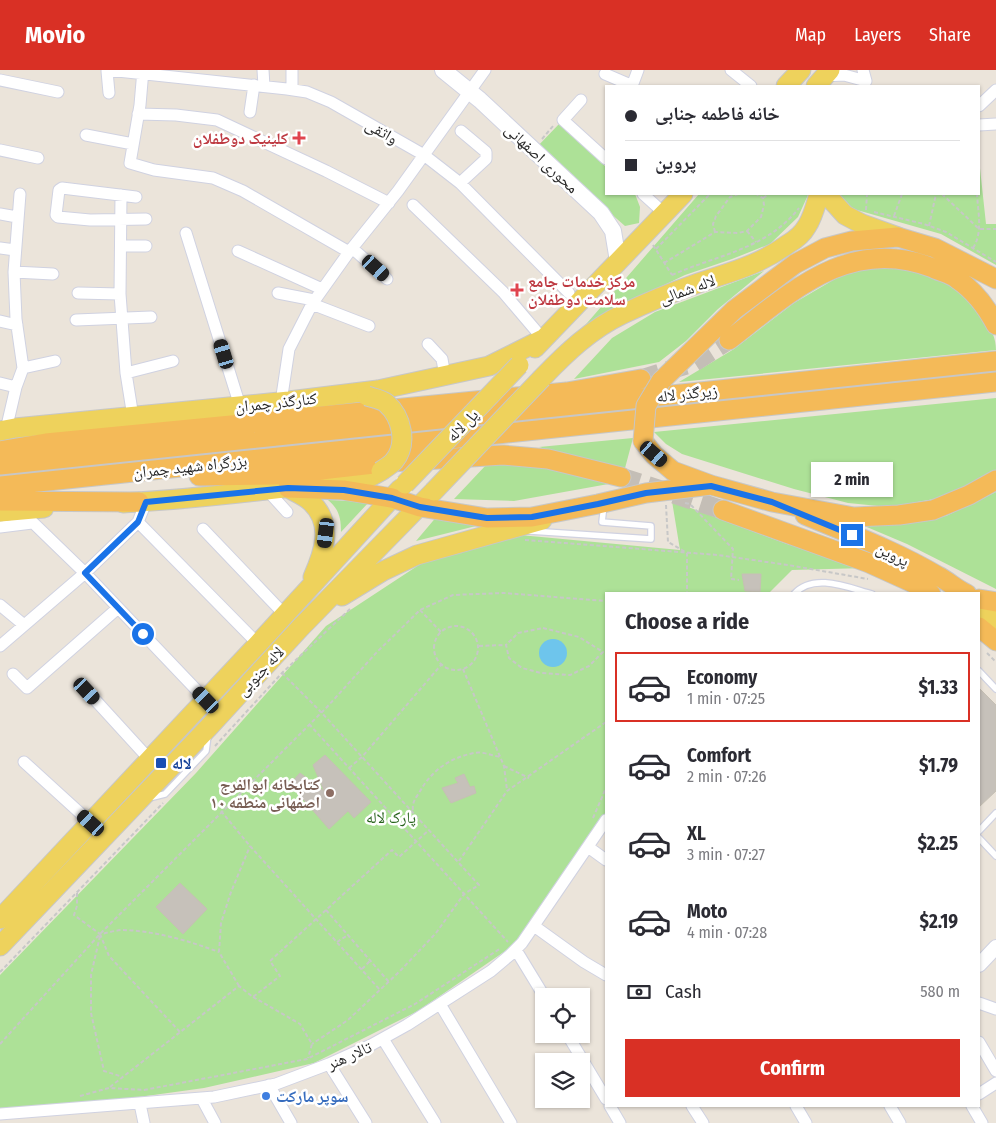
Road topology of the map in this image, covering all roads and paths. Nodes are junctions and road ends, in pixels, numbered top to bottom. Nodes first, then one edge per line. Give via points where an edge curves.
1 (263, 70) edge
2 (292, 70) edge
3 (444, 70) edge
4 (485, 70) edge
5 (638, 70) edge
6 (731, 70) edge
7 (801, 70) edge
8 (108, 71) edge
9 (143, 72) edge
10 (605, 74) dead end
11 (823, 78) edge
12 (867, 79) edge
13 (0, 80) edge
14 (631, 85) edge
15 (633, 85) edge
16 (751, 85) edge
17 (787, 85) edge
18 (259, 86) junction
19 (292, 89) junction
20 (996, 90) edge
21 (469, 91) junction
22 (58, 92) dead end
23 (109, 93) dead end
24 (581, 100) dead end
25 (980, 105) edge
26 (250, 112) dead end
27 (138, 114) junction
28 (563, 120) junction
29 (980, 124) edge
30 (996, 124) edge
31 (461, 131) dead end
32 (86, 135) dead end
33 (133, 144) junction
34 (0, 150) edge
35 (533, 150) junction
36 (424, 155) junction
37 (38, 158) dead end
38 (605, 158) edge
39 (460, 183) junction
40 (20, 194) dead end
41 (122, 195) junction
42 (644, 195) edge
43 (682, 195) edge
44 (709, 195) edge
45 (735, 195) edge
46 (758, 195) edge
47 (768, 195) edge
48 (818, 195) edge
49 (827, 195) edge
50 (867, 195) edge
51 (902, 195) edge
52 (936, 195) edge
53 (943, 195) edge
54 (977, 195) edge
55 (730, 197) joint
56 (136, 198) dead end
57 (763, 198) junction
58 (388, 203) junction
59 (802, 204) dead end
60 (412, 205) dead end
61 (664, 213) junction
62 (0, 214) edge
63 (894, 216) junction
64 (17, 217) junction
65 (146, 219) dead end
66 (121, 220) junction
67 (929, 226) junction
68 (980, 229) junction
69 (996, 229) edge
70 (747, 230) junction
71 (646, 232) junction
72 (715, 232) junction
73 (186, 233) dead end
74 (898, 237) junction
75 (756, 242) junction
76 (121, 246) junction
77 (146, 246) dead end
78 (0, 248) edge
79 (656, 249) junction
80 (15, 250) junction
81 (350, 250) junction
82 (238, 251) dead end
83 (970, 256) junction
84 (618, 261) junction
85 (996, 262) edge
86 (664, 263) junction
87 (14, 272) junction
88 (53, 274) dead end
89 (387, 279) dead end
90 (996, 279) edge
91 (676, 282) junction
92 (322, 289) junction
93 (996, 292) edge
94 (78, 293) dead end
95 (278, 293) dead end
96 (120, 294) junction
97 (569, 294) dead end
98 (313, 302) junction
99 (151, 317) dead end
100 (122, 318) junction
101 (76, 320) dead end
102 (0, 321) edge
103 (17, 325) junction
104 (996, 325) edge
105 (369, 326) dead end
106 (543, 339) junction
107 (729, 340) tunnel mouth
108 (428, 344) dead end
109 (55, 361) dead end
110 (173, 361) dead end
111 (996, 361) edge
112 (23, 368) junction
113 (126, 373) junction
114 (445, 376) junction
115 (542, 378) joint
116 (641, 379) tunnel mouth
117 (0, 382) edge
118 (996, 382) edge
119 (16, 387) junction
120 (337, 395) junction
121 (281, 402) junction
122 (240, 406) junction
123 (136, 426) junction
124 (377, 426) joint
125 (2, 434) edge
126 (380, 446) joint
127 (0, 451) edge
128 (0, 465) edge
129 (621, 477) tunnel mouth
130 (70, 479) junction
131 (996, 480) edge
132 (0, 486) edge
133 (711, 486) junction
134 (288, 488) junction
135 (267, 490) junction
136 (398, 491) junction
137 (657, 492) junction
138 (0, 501) edge
139 (772, 502) junction
140 (601, 503) junction
141 (682, 503) dead end
142 (420, 507) junction
143 (141, 510) junction
144 (722, 510) tunnel mouth
145 (0, 512) edge
146 (287, 512) dead end
147 (26, 517) junction
148 (0, 527) edge
149 (203, 529) dead end
150 (508, 530) junction
151 (524, 540) dead end
152 (687, 553) junction
153 (733, 558) junction
154 (85, 573) junction
155 (739, 580) dead end
156 (872, 581) dead end
157 (306, 592) junction
158 (686, 592) edge
159 (796, 592) edge
160 (865, 592) edge
161 (928, 592) edge
162 (962, 592) edge
163 (980, 599) edge
164 (605, 601) edge
165 (996, 602) edge
166 (0, 605) edge
167 (354, 605) dead end
168 (980, 607) edge
169 (118, 608) junction
170 (420, 610) junction
171 (314, 614) junction
172 (284, 615) junction
173 (996, 621) edge
174 (24, 625) junction
175 (980, 628) edge
176 (441, 632) junction
177 (996, 641) edge
178 (258, 644) junction
179 (506, 645) junction
180 (0, 646) edge
181 (478, 646) junction
182 (605, 652) edge
183 (442, 665) junction
184 (463, 669) junction
185 (980, 672) edge
186 (282, 673) junction
187 (13, 674) dead end
188 (996, 689) edge
189 (87, 691) dead end
190 (206, 700) junction
191 (321, 712) junction
192 (605, 723) edge
193 (309, 724) junction
194 (215, 746) dead end
195 (362, 757) junction
196 (501, 757) junction
197 (150, 760) junction
198 (24, 762) dead end
199 (504, 766) junction
200 (349, 768) junction
201 (529, 778) junction
202 (507, 791) junction
203 (168, 798) dead end
204 (221, 811) junction
205 (413, 812) junction
206 (996, 813) edge
207 (605, 822) edge
208 (91, 823) junction
209 (980, 829) edge
210 (429, 830) junction
211 (980, 839) edge
212 (416, 842) junction
213 (250, 846) junction
214 (588, 847) junction
215 (996, 856) edge
216 (605, 859) edge
217 (459, 862) junction
218 (77, 891) junction
219 (464, 894) junction
220 (326, 910) junction
221 (317, 918) junction
222 (534, 926) junction
223 (4, 933) edge
224 (100, 934) junction
225 (348, 935) junction
226 (338, 942) junction
227 (512, 946) junction
228 (501, 947) dead end
229 (996, 947) edge
230 (219, 952) junction
231 (370, 961) junction
232 (980, 964) edge
233 (362, 969) junction
234 (0, 972) edge
235 (605, 974) edge
236 (389, 982) junction
237 (239, 986) junction
238 (539, 988) edge
239 (380, 990) junction
240 (252, 997) junction
241 (980, 1003) edge
242 (440, 1004) junction
243 (996, 1009) edge
244 (180, 1033) junction
245 (384, 1039) junction
246 (572, 1043) edge
247 (0, 1044) edge
248 (312, 1044) junction
249 (980, 1044) edge
250 (307, 1059) junction
251 (330, 1064) junction
252 (996, 1071) edge
253 (123, 1078) junction
254 (996, 1084) edge
255 (269, 1085) junction
256 (980, 1093) edge
257 (605, 1098) edge
258 (202, 1099) junction
259 (140, 1104) junction
260 (611, 1107) edge
261 (693, 1107) edge
262 (797, 1107) edge
263 (891, 1107) edge
264 (973, 1107) edge
265 (41, 1111) junction
266 (0, 1114) edge
267 (42, 1123) edge
268 (144, 1123) edge
269 (215, 1123) edge
270 (292, 1123) edge
271 (366, 1123) edge
272 (436, 1123) edge
273 (511, 1123) edge
274 (620, 1123) edge
275 (703, 1123) edge
276 (806, 1123) edge
277 (900, 1123) edge
278 (982, 1123) edge

1 - 18 street
2 - 19 street
3 - 21 main road, محوری اصفهانی
4 - 21 street
5 - 15 street
6 - 16 street
7 - 17 main road
8 - 9 street, واثقی
8 - 23 street
9 - 18 street, واثقی
9 - 27 street
10 - 14 street
11 - 12 street
13 - 22 street
18 - 19 street, واثقی
18 - 26 street
19 - 36 street, واثقی via 331,102
20 - 25 street
21 - 35 main road, محوری اصفهانی
21 - 36 street
24 - 28 street
27 - 33 street
27 - 58 street via 218,120
28 - 35 path via 558,120
28 - 38 street
29 - 30 street
31 - 39 street via 487,155
32 - 33 street
33 - 81 street via 130,163 154,170 213,178
34 - 37 street
35 - 84 main road, محوری اصفهانی via 601,213 613,231
36 - 39 street, واثقی
36 - 58 street
39 - 97 street, واثقی
40 - 64 street
41 - 56 street
41 - 66 street
41 - 66 street via 62,188 59,190 57,216
42 - 61 street
43 - 61 main road
44 - 79 path
45 - 55 path
46 - 57 path
47 - 57 path
48 - 91 main road, لاله شمالی via 807,227 761,262 738,271
49 - 74 main road via 846,215
50 - 63 path via 866,210
51 - 63 path
52 - 67 path
53 - 68 path
54 - 68 path
55 - 72 path via 716,216
57 - 70 path via 761,217
58 - 81 street
59 - 75 path via 777,231
60 - 106 street via 503,292
61 - 71 main road
62 - 64 street
63 - 67 path
64 - 80 street
65 - 66 street
66 - 76 street
67 - 83 path via 946,232
68 - 69 path
68 - 83 path
70 - 72 path
70 - 75 path
71 - 79 path
71 - 84 main road
72 - 86 path
73 - 122 street
74 - 83 highway
74 - 133 highway, bridge via 852,241 825,248 795,264 734,310 661,381 646,406 643,441 673,470
75 - 91 path via 732,254 696,265
76 - 77 street
76 - 96 street
78 - 80 street
79 - 86 path
80 - 87 street
81 - 89 street
81 - 92 street
82 - 92 street
83 - 85 path
83 - 90 highway
83 - 93 highway
84 - 106 main road
86 - 91 path
87 - 88 street
87 - 103 street
91 - 115 main road, لاله شمالی via 586,336
92 - 98 street
94 - 96 street
95 - 98 street
96 - 100 street
98 - 105 street
98 - 121 street via 289,349
99 - 100 street
100 - 101 street
100 - 113 street
102 - 103 street
103 - 112 street
104 - 107 highway via 984,303 957,278 917,262 883,257 844,264 810,279
106 - 114 main road, کنارگذر چمران via 489,366
106 - 136 main road, پل لاله, bridge
108 - 114 street via 442,359
109 - 112 street
110 - 113 street
111 - 124 highway, زیرگذر لاله
112 - 119 street
113 - 123 street
114 - 120 main road, کنارگذر چمران
115 - 142 main road, پل لاله, bridge
116 - 123 highway via 567,392
117 - 119 street
118 - 126 highway, زیرگذر لاله
119 - 125 street
120 - 121 main road, کنارگذر چمران
120 - 134 main road, bridge via 367,396 384,402 394,412 402,438 394,461 372,476
121 - 122 main road, کنارگذر چمران
122 - 123 main road, کنارگذر چمران
123 - 125 highway
123 - 127 highway
124 - 128 highway, بزرگراه شهید چمران
126 - 130 highway, بزرگراه شهید چمران
129 - 130 highway via 548,460 503,454 277,475
130 - 132 highway, بزرگراه شهید چمران
131 - 139 highway via 969,496 933,510 899,515 854,517
133 - 137 highway
133 - 139 highway
134 - 135 main road
134 - 136 highway
134 - 157 main road via 311,502 326,533 324,554
135 - 143 main road
135 - 146 street
136 - 142 highway
136 - 157 main road, لاله جنوبی
137 - 140 highway
137 - 152 path via 666,499 668,542
138 - 143 highway
139 - 162 highway, پروین via 868,541 939,576
140 - 142 highway via 532,517 487,518
140 - 150 main road
140 - 150 lane via 602,522 651,526 651,539
141 - 153 path via 690,504 733,549
142 - 171 main road, لاله جنوبی
143 - 147 main road
143 - 154 street
143 - 178 street
144 - 161 highway via 869,562
145 - 147 main road
147 - 148 street
147 - 154 street
149 - 172 street
150 - 171 main road via 417,555 384,571
151 - 152 path
152 - 153 path
152 - 158 path
153 - 155 path via 731,579
153 - 156 path
154 - 169 street
154 - 174 street
157 - 172 main road, لاله جنوبی
159 - 160 lane via 814,583 831,583
163 - 165 highway
164 - 170 path via 504,593 453,595
166 - 174 street
167 - 186 path
168 - 173 main road
169 - 187 street via 27,688
169 - 190 street
170 - 176 path
170 - 191 path
171 - 223 main road, لاله جنوبی via 138,801
172 - 178 main road, لاله جنوبی
174 - 180 street
175 - 177 highway
176 - 181 path via 460,626 472,633
176 - 183 path via 436,637 434,652
178 - 190 main road, لاله جنوبی
179 - 181 path
179 - 182 path via 518,633 543,628 579,637
179 - 182 path via 508,658 522,668 541,673 570,674 589,666
181 - 184 path via 474,660
183 - 184 path via 448,669
183 - 195 path
184 - 196 path
185 - 188 lane
186 - 191 path
186 - 194 path
189 - 197 street
190 - 197 main road, لاله جنوبی
191 - 193 path
191 - 195 path
192 - 201 path
193 - 200 path
193 - 204 path
195 - 200 path
195 - 205 path
196 - 199 path
196 - 205 path via 476,752 454,759 436,770 412,804
197 - 208 main road, لاله جنوبی
198 - 208 street
199 - 201 path
199 - 202 path
200 - 212 path
201 - 202 path
202 - 217 path
203 - 218 path
204 - 213 path
204 - 224 path
205 - 210 path
206 - 209 lane
207 - 214 street, تالار هنر
208 - 223 main road, لاله جنوبی via 74,841 74,850 4,924 4,931 8,934
210 - 212 path
210 - 217 path
211 - 215 lane
212 - 219 path
212 - 220 path via 399,857 392,850
213 - 221 path
213 - 230 path via 220,923
214 - 216 street
214 - 222 street, تالار هنر
217 - 219 path via 479,885
218 - 224 path via 74,915
218 - 234 path
219 - 227 path
219 - 236 path via 436,933
220 - 221 path
220 - 225 path
221 - 226 path
221 - 240 path via 270,961 280,976
222 - 227 street, تالار هنر
222 - 235 street
224 - 230 path via 122,930 159,935
224 - 244 path via 109,956
224 - 247 path
224 - 253 path via 91,975 91,1013 104,1071
225 - 226 path
225 - 231 path
226 - 233 path
227 - 238 street
227 - 242 street, تالار هنر via 491,972
228 - 250 path via 415,1004
229 - 232 street
230 - 237 path
231 - 233 path
231 - 236 path
233 - 239 path
236 - 239 path
237 - 240 path
237 - 244 path
239 - 248 path via 348,1020
240 - 248 path via 300,1024
241 - 243 street
242 - 245 street, تالار هنر
242 - 273 street
244 - 253 path
245 - 251 street, تالار هنر
245 - 272 street
246 - 257 street
248 - 250 path
249 - 252 street
250 - 253 path via 144,1090 109,1088
251 - 255 street, تالار هنر
251 - 271 street
254 - 256 street
255 - 258 street, تالار هنر
255 - 270 street
258 - 259 street, تالار هنر
258 - 269 street
259 - 265 street, تالار هنر
259 - 268 street
260 - 274 street
261 - 275 street
262 - 276 street
263 - 277 street
264 - 278 street
265 - 266 street, تالار هنر
265 - 267 street

